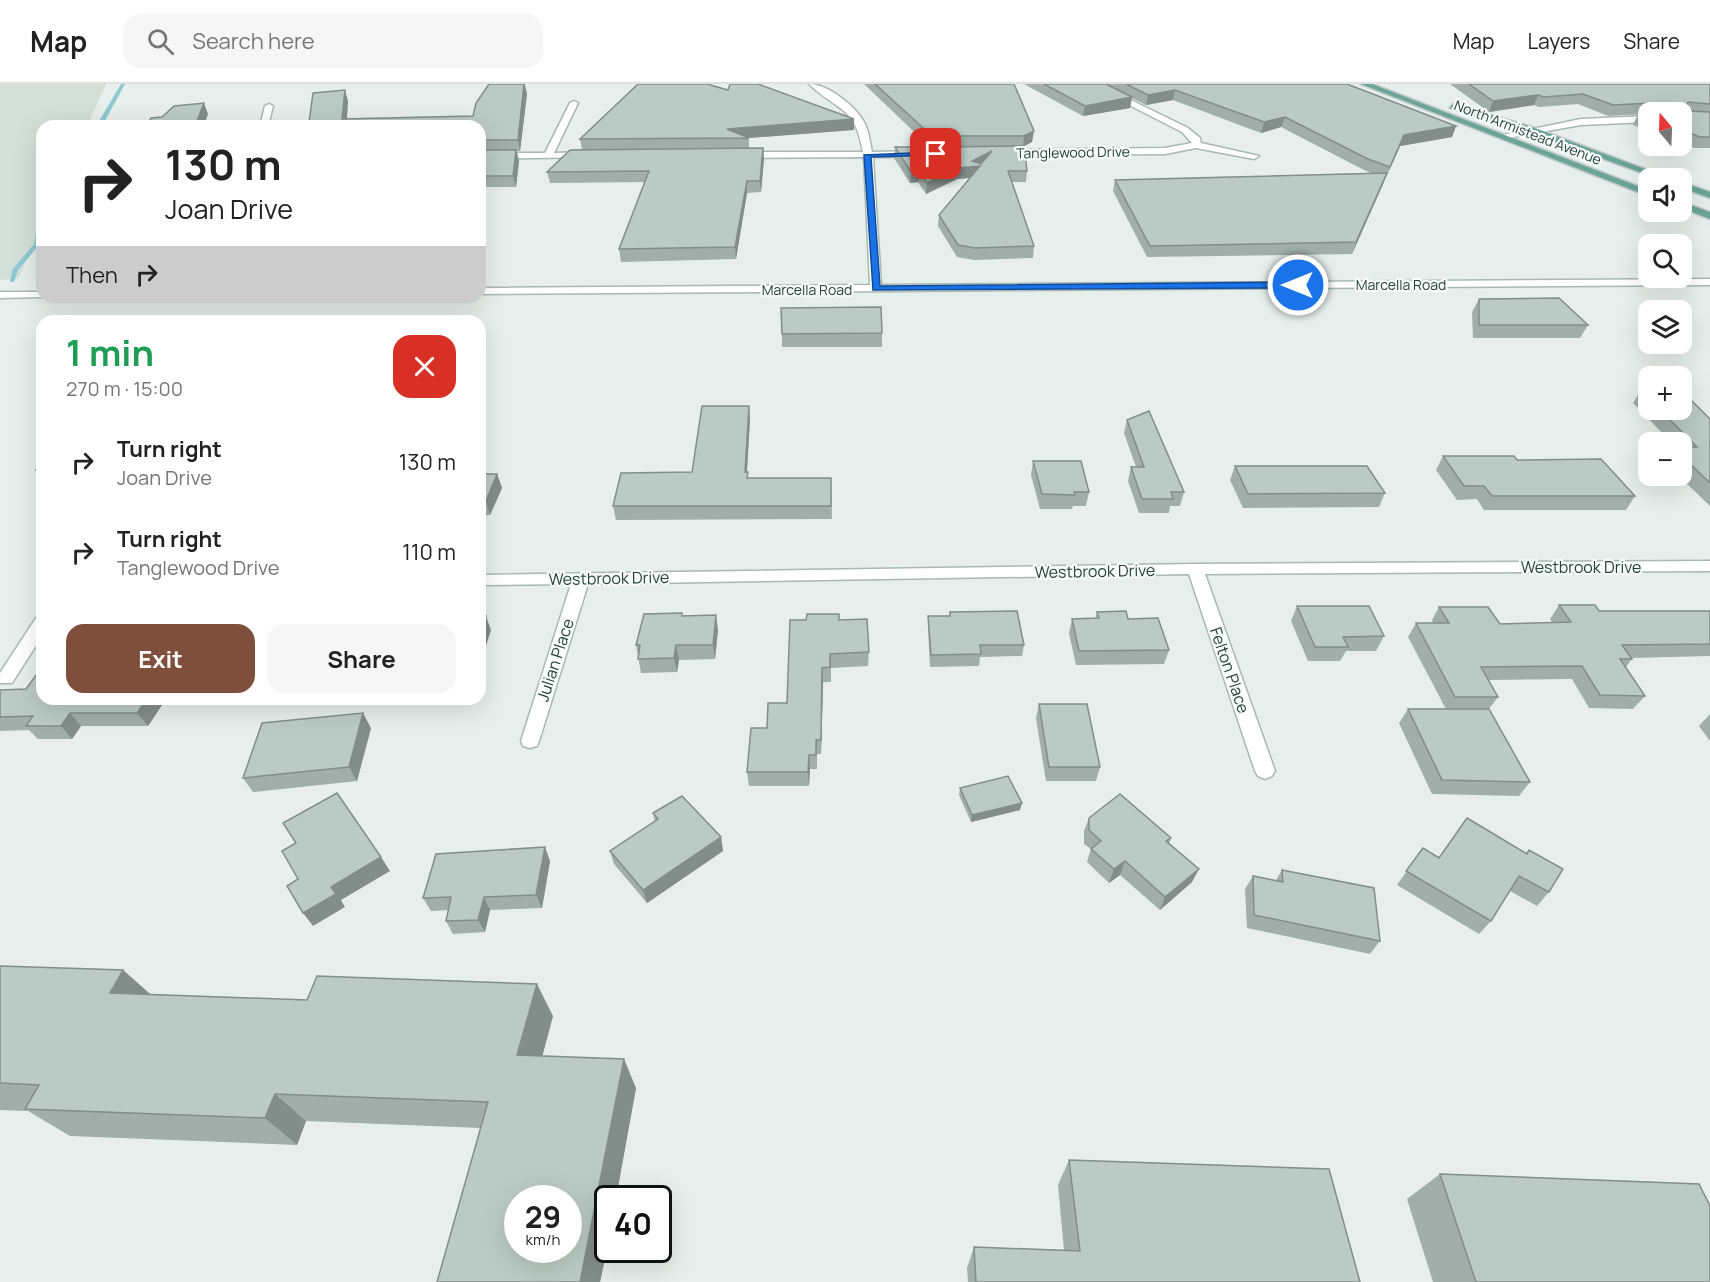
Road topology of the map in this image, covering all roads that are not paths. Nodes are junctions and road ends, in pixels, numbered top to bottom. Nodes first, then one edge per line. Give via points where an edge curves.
1 (813, 84) edge
2 (1092, 84) edge
3 (1365, 84) edge
4 (1385, 84) edge
5 (574, 103) dead end
6 (269, 106) dead end
7 (1638, 119) edge
8 (266, 120) edge
9 (1532, 130) junction
10 (1502, 136) junction
11 (1196, 145) junction
12 (986, 153) edge
13 (927, 154) edge
14 (548, 155) junction
15 (596, 155) edge
16 (726, 155) edge
17 (868, 155) junction
18 (486, 156) edge
19 (1254, 156) dead end
20 (1638, 169) edge
21 (1638, 189) edge
22 (1692, 189) edge
23 (1710, 195) edge
24 (1692, 209) edge
25 (1710, 216) edge
26 (1710, 282) edge
27 (876, 288) junction
28 (486, 291) edge
29 (0, 295) edge
30 (36, 295) edge
31 (1710, 566) edge
32 (1195, 569) junction
33 (581, 579) junction
34 (486, 580) edge
35 (36, 631) edge
36 (6, 678) dead end
37 (530, 741) dead end
38 (1265, 771) dead end

1 - 17 street via 860,122
2 - 11 street via 1185,130 1197,140
3 - 10 main road, North Armistead Avenue
4 - 9 main road, North Armistead Avenue
5 - 14 street
6 - 8 street
7 - 9 street via 1581,122
9 - 10 street
9 - 20 main road, North Armistead Avenue
10 - 21 main road, North Armistead Avenue
11 - 12 street, Tanglewood Drive via 1165,151
11 - 19 street, Tanglewood Drive
13 - 17 street
14 - 15 street
14 - 18 street
16 - 17 street
17 - 27 street
22 - 23 main road
24 - 25 main road
26 - 27 street, Marcella Road
27 - 28 street, Marcella Road
29 - 30 street
31 - 32 street, Westbrook Drive
32 - 33 street, Westbrook Drive
32 - 38 street, Felton Place
33 - 34 street, Westbrook Drive
33 - 37 street, Julian Place
35 - 36 street

